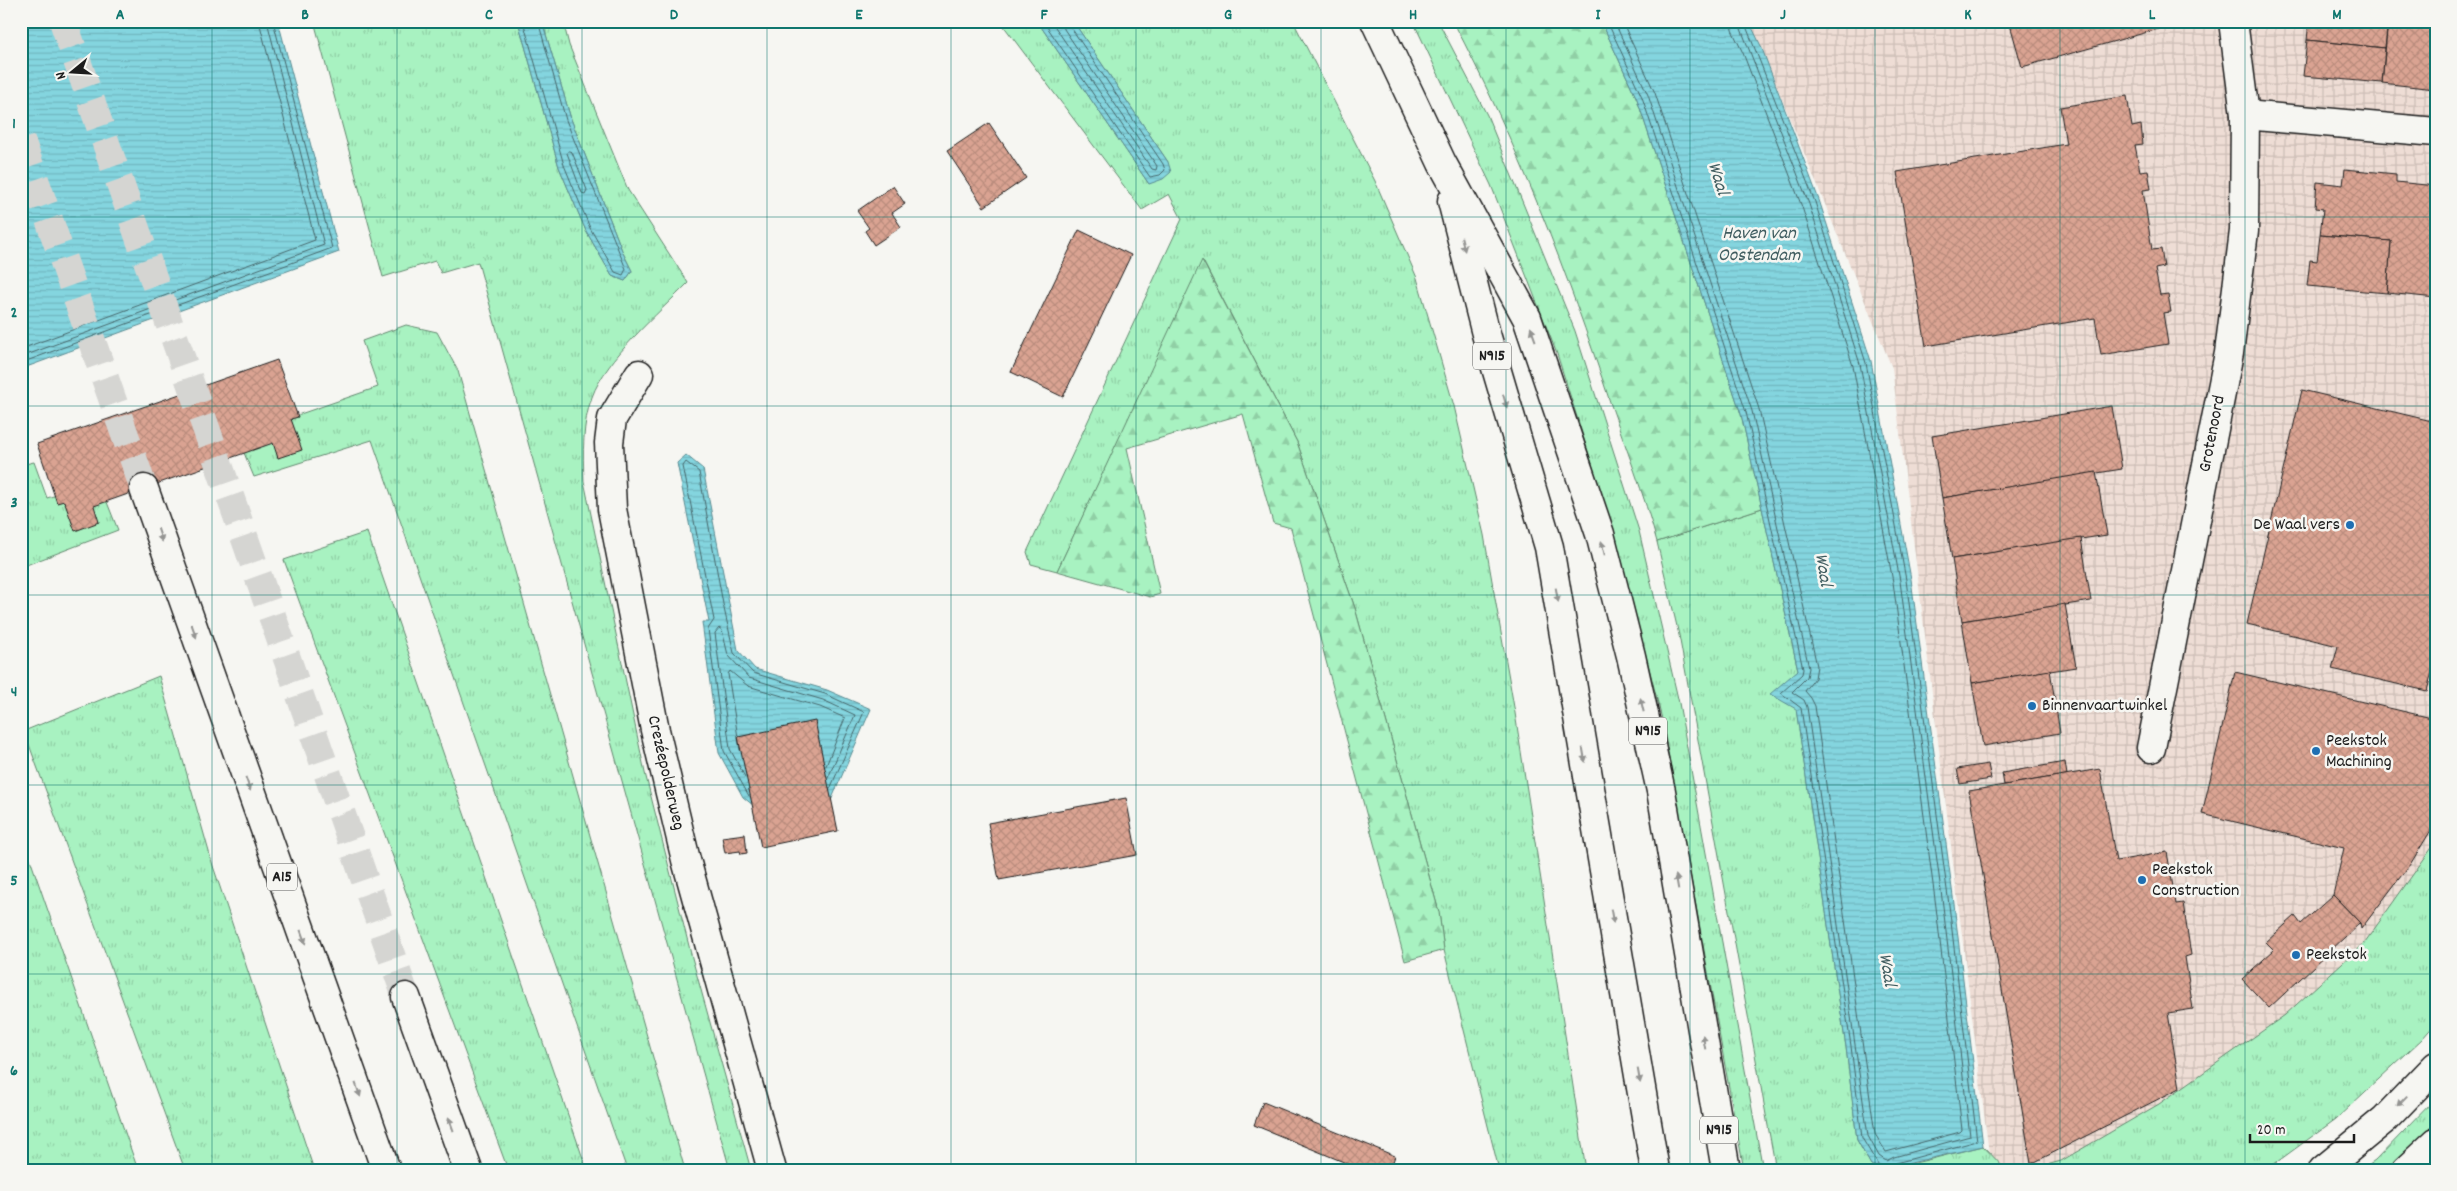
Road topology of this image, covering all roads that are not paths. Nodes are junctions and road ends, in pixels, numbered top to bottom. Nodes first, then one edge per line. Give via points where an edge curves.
1 (1375, 21) edge
2 (2233, 21) edge
3 (2245, 116) junction
4 (2436, 132) edge
5 (1442, 163) junction
6 (639, 374) dead end
7 (144, 489) tunnel mouth
8 (2151, 748) dead end
9 (406, 997) tunnel mouth
10 (2436, 1066) edge
11 (2436, 1142) edge
12 (386, 1170) edge
13 (468, 1170) edge
14 (772, 1170) edge
15 (1655, 1170) edge
16 (1726, 1170) edge
17 (2323, 1170) edge
18 (2406, 1170) edge

1 - 5 main road, N915
2 - 3 main road, Grotenoord
3 - 4 main road
3 - 8 main road, Grotenoord via 2244,231 2229,353
5 -> 15 main road, N915 via 1486,334 1549,547
16 -> 5 main road, N915 via 1661,791 1600,534 1527,318
6 - 14 main road, Crezéepolderweg via 612,419 609,443 612,509 655,730 686,860
7 -> 12 main road, A15
13 -> 9 main road
10 -> 17 main road via 2385,1119
11 - 18 main road

